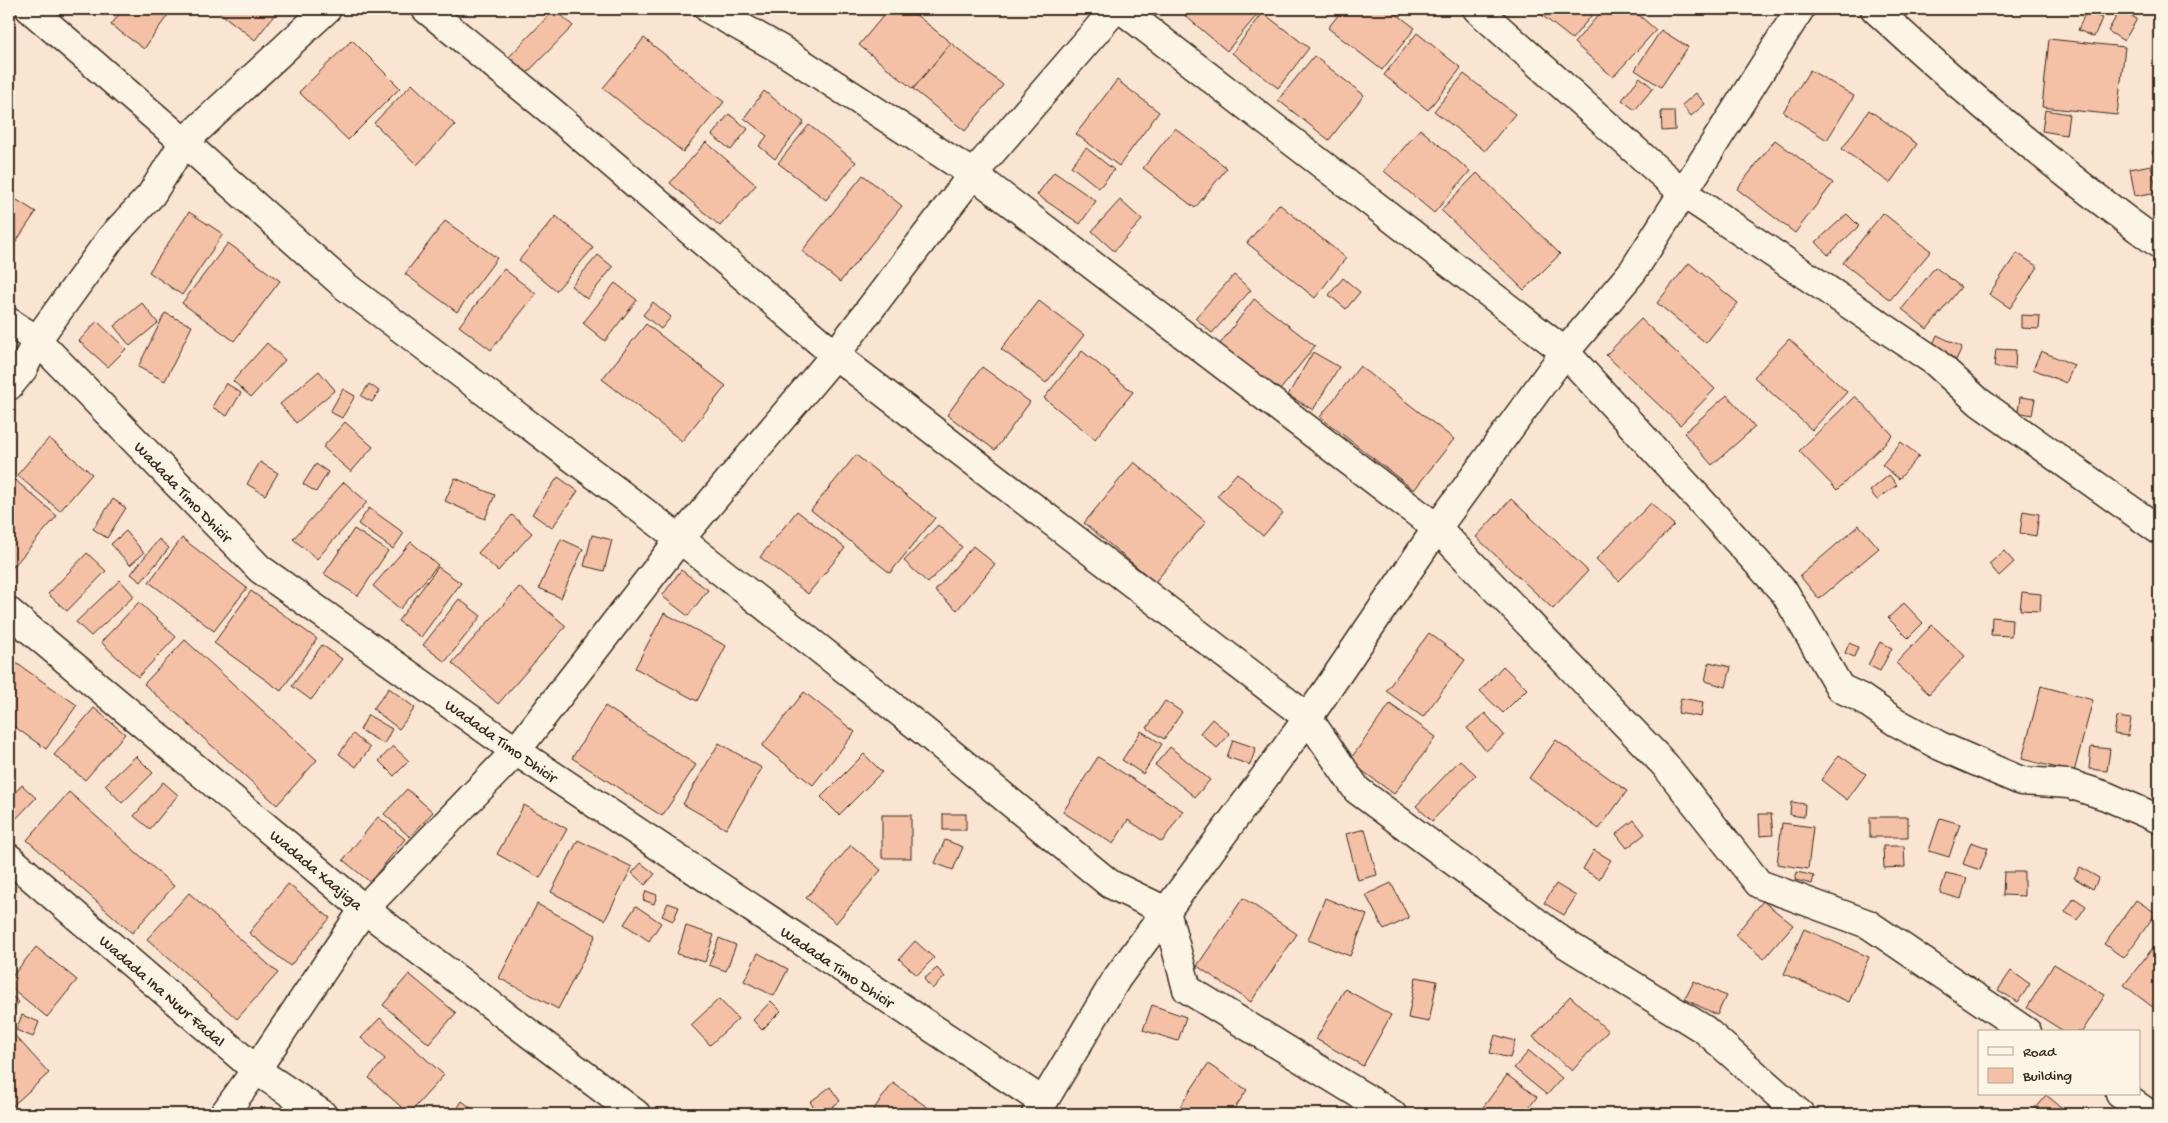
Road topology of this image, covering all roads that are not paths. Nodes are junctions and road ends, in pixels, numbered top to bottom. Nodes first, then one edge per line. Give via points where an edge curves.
1 (30, 9) edge
2 (327, 9) edge
3 (426, 9) edge
4 (709, 9) edge
5 (1115, 9) edge
6 (1121, 9) edge
7 (1476, 9) edge
8 (1800, 9) edge
9 (1875, 9) edge
10 (184, 142) junction
11 (973, 174) junction
12 (1683, 193) junction
13 (2159, 244) edge
14 (9, 322) edge
15 (37, 340) junction
16 (1565, 352) junction
17 (835, 355) junction
18 (9, 386) edge
19 (1436, 528) junction
20 (2159, 530) edge
21 (680, 539) junction
22 (9, 612) edge
23 (1308, 718) junction
24 (516, 751) junction
25 (2159, 819) edge
26 (9, 858) edge
27 (364, 909) junction
28 (1166, 911) junction
29 (2025, 1030) edge
30 (256, 1070) junction
31 (2124, 1096) edge
32 (1039, 1107) edge
33 (2151, 1110) edge
34 (224, 1114) edge
35 (322, 1114) edge
36 (636, 1114) edge
37 (1392, 1114) edge
38 (1800, 1114) edge

1 - 10 street
2 - 10 street
3 - 17 street via 551,111
4 - 11 street via 780,49
5 - 11 street
6 - 16 street
7 - 12 street
8 - 12 street
9 - 13 street via 2036,148
10 - 15 street via 151,195 111,238
10 - 21 street via 345,286
11 - 17 street
11 - 19 street
12 - 16 street via 1633,271
12 - 20 street via 1934,361 1979,402
14 - 15 street, Wadada Timo Dhicir
15 - 18 street via 23,369
15 - 24 street, Wadada Timo Dhicir via 260,569
16 - 19 street
16 - 25 street via 1785,593 1840,688 1940,746 2021,782 2069,784
17 - 21 street
17 - 23 street
19 - 23 street
19 - 29 street via 1665,765 1759,884 1868,924
21 - 24 street
21 - 28 street via 925,732 1110,884
22 - 27 street, Wadada Xaajiga
23 - 28 street
23 - 38 street via 1357,790 1566,944 1705,1030
24 - 27 street
24 - 32 street, Wadada Timo Dhicir
26 - 30 street, Wadada Ina Nuur Fadal
27 - 30 street
27 - 36 street, Wadada Xaajiga
28 - 32 street via 1117,978
28 - 37 street via 1187,989
30 - 34 street
30 - 35 street, Wadada Ina Nuur Fadal
31 - 33 street

